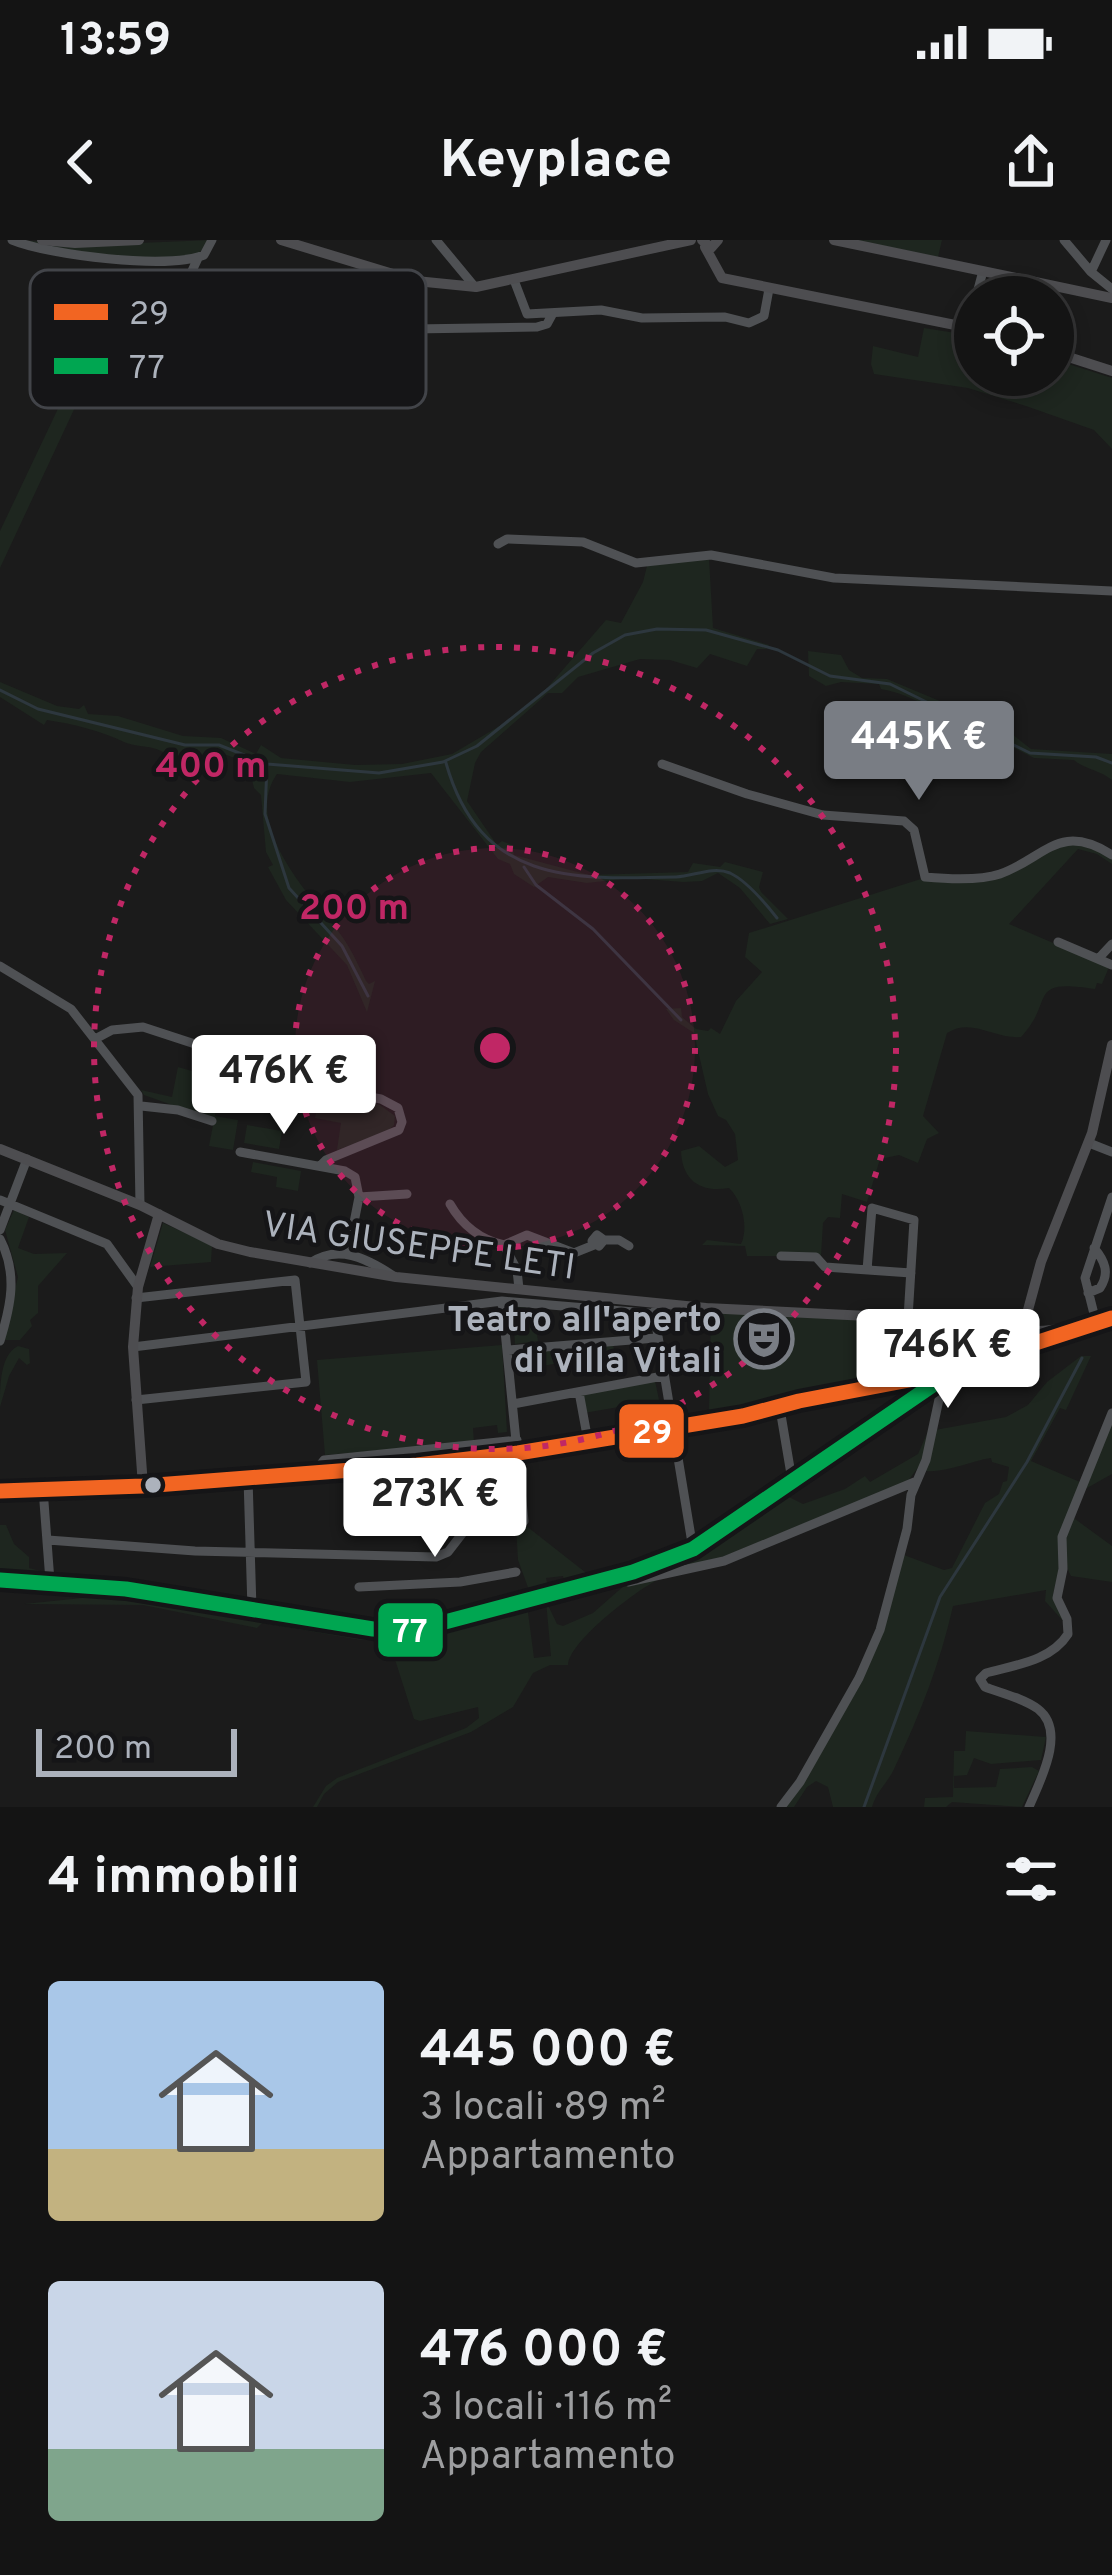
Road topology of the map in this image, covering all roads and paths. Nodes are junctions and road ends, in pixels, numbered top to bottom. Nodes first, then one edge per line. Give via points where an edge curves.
1 (12, 240) edge
2 (42, 240) edge
3 (139, 240) edge
4 (212, 240) edge
5 (280, 240) edge
6 (436, 240) edge
7 (834, 240) edge
8 (1106, 240) edge
9 (1066, 241) edge
10 (293, 242) edge
11 (707, 244) edge
12 (198, 258) junction
13 (192, 270) edge
14 (384, 270) edge
15 (982, 272) junction
16 (1091, 272) junction
17 (981, 276) edge
18 (514, 280) junction
19 (426, 281) edge
20 (476, 287) junction
21 (769, 289) junction
22 (1112, 294) edge
23 (553, 314) junction
24 (954, 325) edge
25 (426, 331) edge
26 (1074, 359) edge
27 (1112, 371) edge
28 (498, 544) dead end
29 (1112, 592) edge
30 (662, 764) dead end
31 (1112, 855) edge
32 (1058, 942) dead end
33 (1112, 944) edge
34 (1098, 959) junction
35 (1112, 965) edge
36 (0, 966) edge
37 (97, 1038) junction
38 (1112, 1045) edge
39 (141, 1106) junction
40 (212, 1121) dead end
41 (1089, 1143) junction
42 (0, 1149) edge
43 (240, 1152) dead end
44 (1112, 1152) edge
45 (27, 1159) junction
46 (320, 1166) junction
47 (407, 1195) dead end
48 (359, 1197) junction
49 (1112, 1197) edge
50 (5, 1202) edge
51 (450, 1204) dead end
52 (140, 1205) junction
53 (159, 1214) junction
54 (0, 1234) edge
55 (504, 1244) junction
56 (629, 1246) dead end
57 (1094, 1248) junction
58 (348, 1253) junction
59 (781, 1256) dead end
60 (310, 1262) junction
61 (867, 1270) junction
62 (911, 1273) junction
63 (396, 1277) junction
64 (519, 1289) junction
65 (137, 1293) junction
66 (1088, 1293) junction
67 (502, 1301) junction
68 (706, 1308) junction
69 (1029, 1309) junction
70 (654, 1312) junction
71 (1112, 1315) edge
72 (908, 1318) junction
73 (1095, 1318) junction
74 (300, 1326) junction
75 (987, 1330) junction
76 (1056, 1330) junction
77 (1022, 1337) junction
78 (656, 1338) junction
79 (0, 1341) edge
80 (133, 1347) junction
81 (508, 1350) junction
82 (996, 1351) junction
83 (663, 1376) junction
84 (936, 1383) junction
85 (579, 1392) junction
86 (136, 1400) junction
87 (513, 1404) junction
88 (780, 1405) junction
89 (1112, 1413) edge
90 (672, 1426) junction
91 (588, 1441) junction
92 (517, 1446) junction
93 (248, 1478) junction
94 (792, 1480) junction
95 (917, 1481) junction
96 (143, 1486) junction
97 (43, 1489) junction
98 (0, 1491) edge
99 (48, 1540) junction
100 (693, 1549) junction
101 (251, 1552) junction
102 (436, 1557) junction
103 (516, 1572) dead end
104 (616, 1576) junction
105 (0, 1580) edge
106 (50, 1581) junction
107 (437, 1583) junction
108 (359, 1587) dead end
109 (252, 1610) junction
110 (781, 1807) edge
111 (1029, 1807) edge

1 - 12 street via 102,257
2 - 3 main road
4 - 12 street
5 - 10 main road
6 - 20 street
7 - 15 main road
8 - 16 street
9 - 16 street
10 - 14 main road
11 - 18 main road
11 - 21 main road via 722,278
12 - 13 street
15 - 17 street
15 - 22 main road
16 - 22 street
18 - 20 main road
18 - 23 street via 522,310
19 - 20 main road
21 - 23 street via 756,322
21 - 24 main road
23 - 25 street via 537,327
26 - 27 main road
28 - 29 street via 583,542 636,563 711,555 834,578
30 - 31 street via 823,815 904,821 914,830 925,877 1003,873 1058,842 1088,843
32 - 34 street
33 - 34 street
34 - 35 street
36 - 37 street via 61,1001
37 - 39 street
37 - 46 street via 143,1027 201,1046 232,1072 398,1108 398,1130
38 - 41 main road
39 - 40 street
39 - 52 street
41 - 44 street
41 - 69 main road
42 - 45 main road, VIA GIUSEPPE LETI
43 - 46 street
45 - 50 street
45 - 52 main road, VIA GIUSEPPE LETI
46 - 48 street via 355,1177
47 - 48 street
48 - 58 street
49 - 57 street
50 - 54 street
50 - 65 street via 106,1244
51 - 55 street via 464,1224
52 - 53 main road, VIA GIUSEPPE LETI
53 - 60 main road, VIA GIUSEPPE LETI via 233,1249
53 - 65 main road
54 - 79 street via 13,1292
55 - 56 street via 527,1235 574,1253 599,1242
55 - 64 street
57 - 66 street
57 - 66 street via 1106,1274
58 - 60 street
58 - 63 street
59 - 61 street
60 - 63 main road, VIA GIUSEPPE LETI
61 - 62 street
61 - 62 street via 872,1208 914,1220
62 - 72 street
63 - 64 main road, VIA GIUSEPPE LETI
64 - 68 main road, VIA GIUSEPPE LETI
65 - 74 street via 295,1280
65 - 80 main road
66 - 73 street
67 - 70 street
67 - 74 street
67 - 81 street
68 - 70 street via 700,1317
68 - 72 main road, VIA GIUSEPPE LETI
69 - 76 main road via 1036,1326
69 - 77 main road
70 - 78 street
71 - 73 main road
71 - 77 main road
72 - 75 main road, VIA GIUSEPPE LETI
73 - 76 main road
74 - 80 street
74 - 86 street via 307,1382
75 - 77 main road, VIA GIUSEPPE LETI
75 - 82 main road
76 - 77 main road
77 - 82 main road
77 - 82 main road
78 - 81 street
78 - 83 street
80 - 86 main road
81 - 87 street
82 - 84 main road
82 - 84 street
83 - 85 street
83 - 90 street
84 - 88 main road
84 - 94 street
84 - 95 street
85 - 87 street
85 - 91 street
86 - 96 main road
87 - 92 street
88 - 90 main road
88 - 94 street
89 - 111 street via 1062,1537 1057,1598 1069,1628 1064,1641 980,1679 1048,1721 1046,1764
90 - 91 main road
90 - 100 street
91 - 92 main road
92 - 93 main road
92 - 102 street via 524,1521 465,1530
93 - 96 main road
93 - 101 street
94 - 100 street
95 - 104 street via 724,1561 628,1582
95 - 110 street via 880,1630
96 - 97 main road
97 - 98 main road
97 - 99 street
99 - 101 street
99 - 106 street
100 - 104 street
101 - 102 street
101 - 109 street
102 - 107 street
103 - 107 street
104 - 109 street via 405,1631
105 - 106 street
106 - 109 street
107 - 108 street

